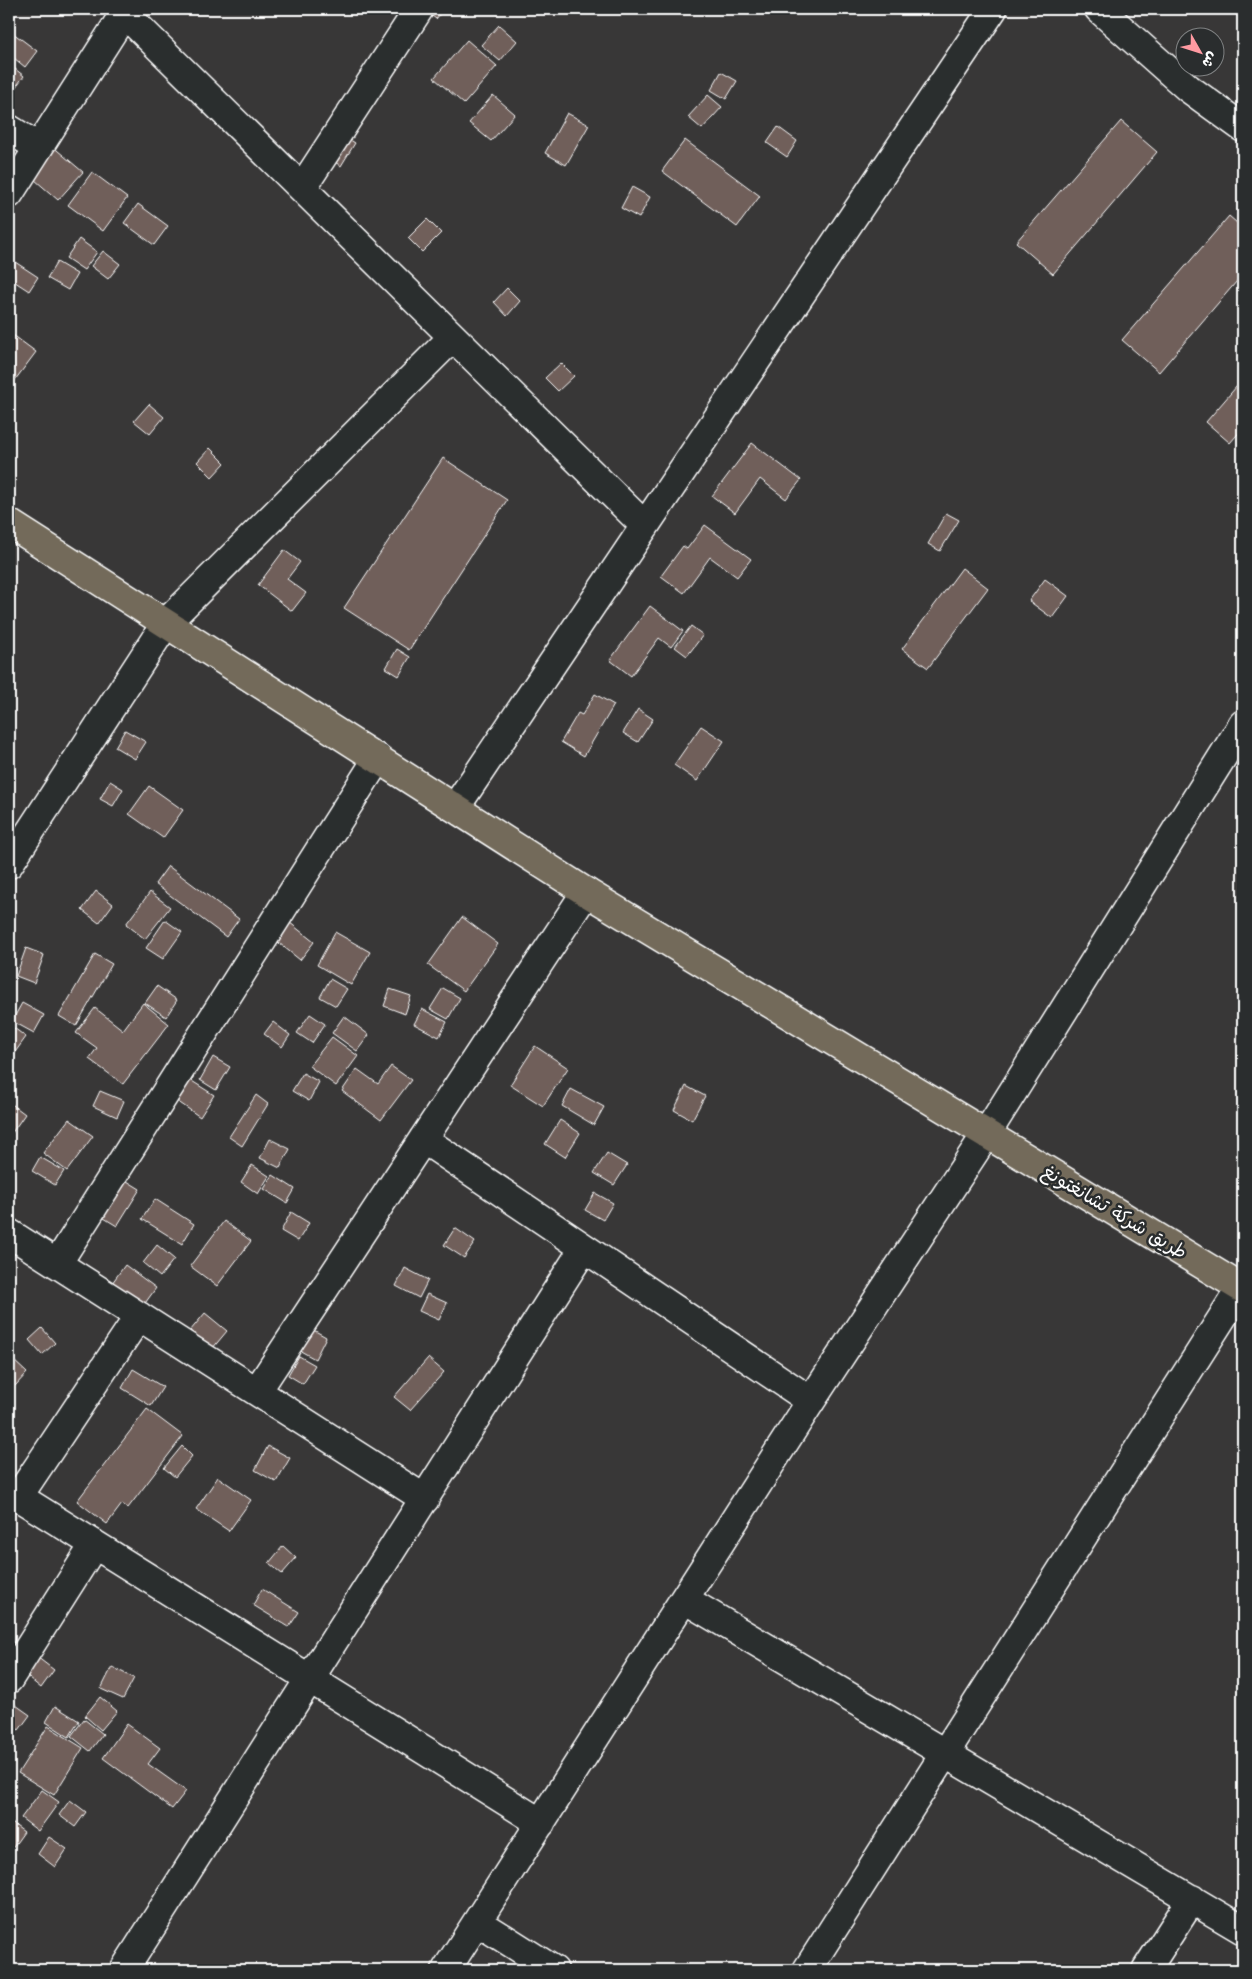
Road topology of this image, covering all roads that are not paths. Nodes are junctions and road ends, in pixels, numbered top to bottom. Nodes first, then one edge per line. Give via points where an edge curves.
1 (419, 9) edge
2 (993, 9) edge
3 (1099, 9) edge
4 (125, 11) edge
5 (1243, 128) edge
6 (9, 129) edge
7 (38, 147) junction
8 (302, 188) junction
9 (9, 194) edge
10 (453, 337) junction
11 (9, 522) edge
12 (645, 526) junction
13 (166, 623) junction
14 (1243, 724) edge
15 (378, 758) junction
16 (455, 808) junction
17 (9, 864) edge
18 (586, 892) junction
19 (987, 1133) junction
20 (423, 1139) junction
21 (9, 1233) edge
22 (584, 1248) junction
23 (57, 1264) junction
24 (1242, 1289) edge
25 (139, 1316) junction
26 (257, 1391) junction
27 (811, 1401) junction
28 (14, 1494) edge
29 (425, 1499) junction
30 (94, 1545) junction
31 (684, 1599) junction
32 (9, 1679) edge
33 (310, 1679) junction
34 (946, 1753) junction
35 (541, 1823) junction
36 (1192, 1899) junction
37 (478, 1922) junction
38 (1243, 1930) edge
39 (124, 1970) edge
40 (446, 1970) edge
41 (554, 1970) edge
42 (807, 1970) edge
43 (1146, 1970) edge

1 - 8 street
2 - 12 street
3 - 5 street via 1188,88
4 - 7 street
4 - 8 street
6 - 7 street
7 - 9 street
8 - 10 street
10 - 12 street
10 - 13 street
11 - 13 main road, طريق شركة تشانغتونغ
12 - 16 street
13 - 15 main road, طريق شركة تشانغتونغ
13 - 17 street
14 - 19 street
15 - 16 main road, طريق شركة تشانغتونغ
15 - 23 street
16 - 18 main road, طريق شركة تشانغتونغ
18 - 19 main road, طريق شركة تشانغتونغ
18 - 20 street
19 - 24 main road, طريق شركة تشانغتونغ
19 - 27 street
20 - 22 street
20 - 26 street
21 - 23 street
22 - 27 street
22 - 29 street
23 - 25 street
24 - 34 street
25 - 26 street
25 - 28 street
26 - 29 street
27 - 31 street
28 - 30 street
29 - 33 street
30 - 32 street
30 - 33 street
31 - 34 street
31 - 35 street
33 - 35 street
33 - 39 street
34 - 36 street
34 - 42 street
35 - 37 street
36 - 38 street
36 - 43 street
37 - 40 street
37 - 41 street

